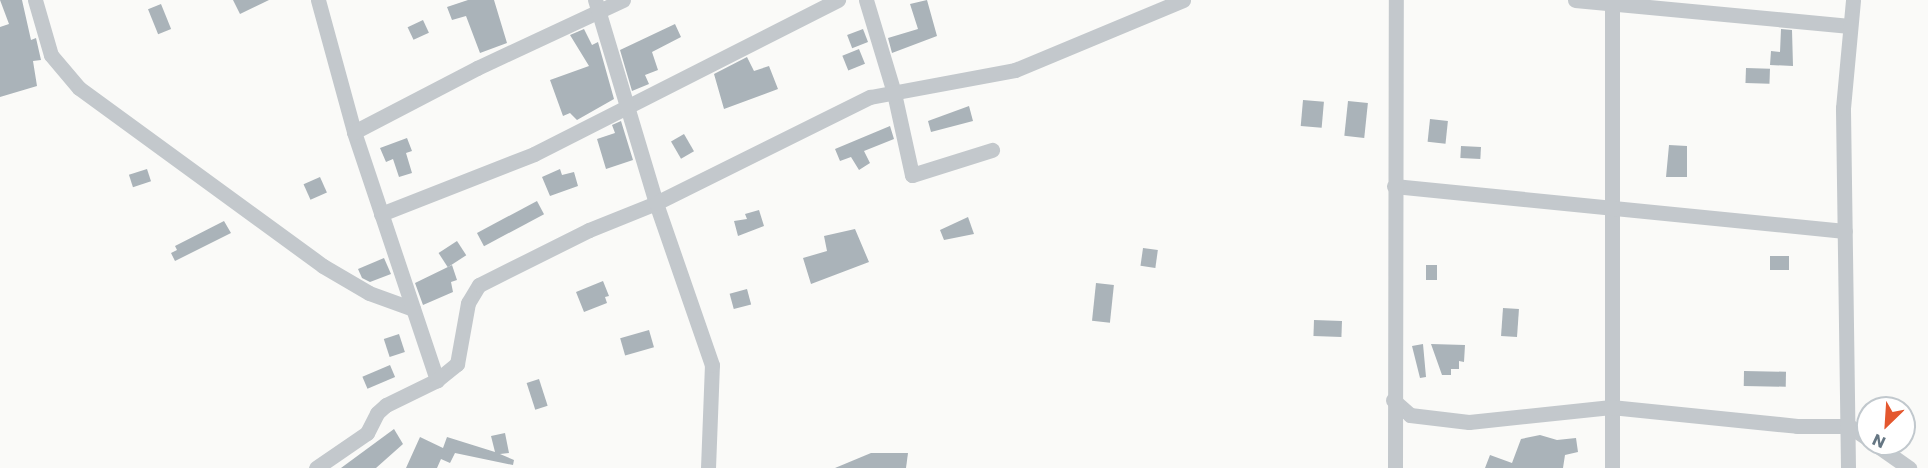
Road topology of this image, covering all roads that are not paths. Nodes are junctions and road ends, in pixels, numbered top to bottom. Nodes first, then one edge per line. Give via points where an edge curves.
1 (35, 0) edge
2 (318, 0) edge
3 (623, 0) edge
4 (838, 0) edge
5 (866, 0) edge
6 (1183, 0) edge
7 (1395, 0) edge
8 (1575, 0) edge
9 (1853, 0) edge
10 (1611, 2) edge
11 (597, 7) edge
12 (1850, 27) junction
13 (894, 93) junction
14 (625, 106) junction
15 (354, 132) junction
16 (992, 150) dead end
17 (1394, 186) junction
18 (656, 203) junction
19 (1615, 207) junction
20 (381, 214) junction
21 (1845, 231) junction
22 (413, 309) junction
23 (437, 381) junction
24 (1393, 400) junction
25 (1611, 406) junction
26 (1849, 426) junction
27 (1856, 431) edge
28 (1892, 456) edge
29 (316, 468) edge
30 (708, 468) edge
31 (1395, 468) edge
32 (1612, 468) edge
33 (1848, 468) edge
34 (1909, 468) edge

1 - 22 street via 51,55 79,88 323,266 369,293
2 - 15 street
3 - 11 street
4 - 14 street
5 - 13 street
6 - 13 street via 1015,70
7 - 17 street
8 - 10 street
9 - 12 street
10 - 12 street
10 - 19 street
11 - 14 street
11 - 15 street
12 - 21 street via 1843,108
13 - 16 street via 912,176
13 - 18 street via 870,97
14 - 18 street
14 - 20 street via 534,154
15 - 20 street
17 - 19 street
17 - 24 street
18 - 23 street via 589,230 479,285 468,303 457,364
18 - 30 street via 712,365
19 - 21 street
19 - 25 street
20 - 22 street
21 - 26 street
22 - 23 street
23 - 29 street via 386,405 367,433
24 - 25 street via 1410,415 1469,422
24 - 31 street
25 - 26 street via 1797,426
25 - 32 street
26 - 27 street
26 - 33 street
28 - 34 street

